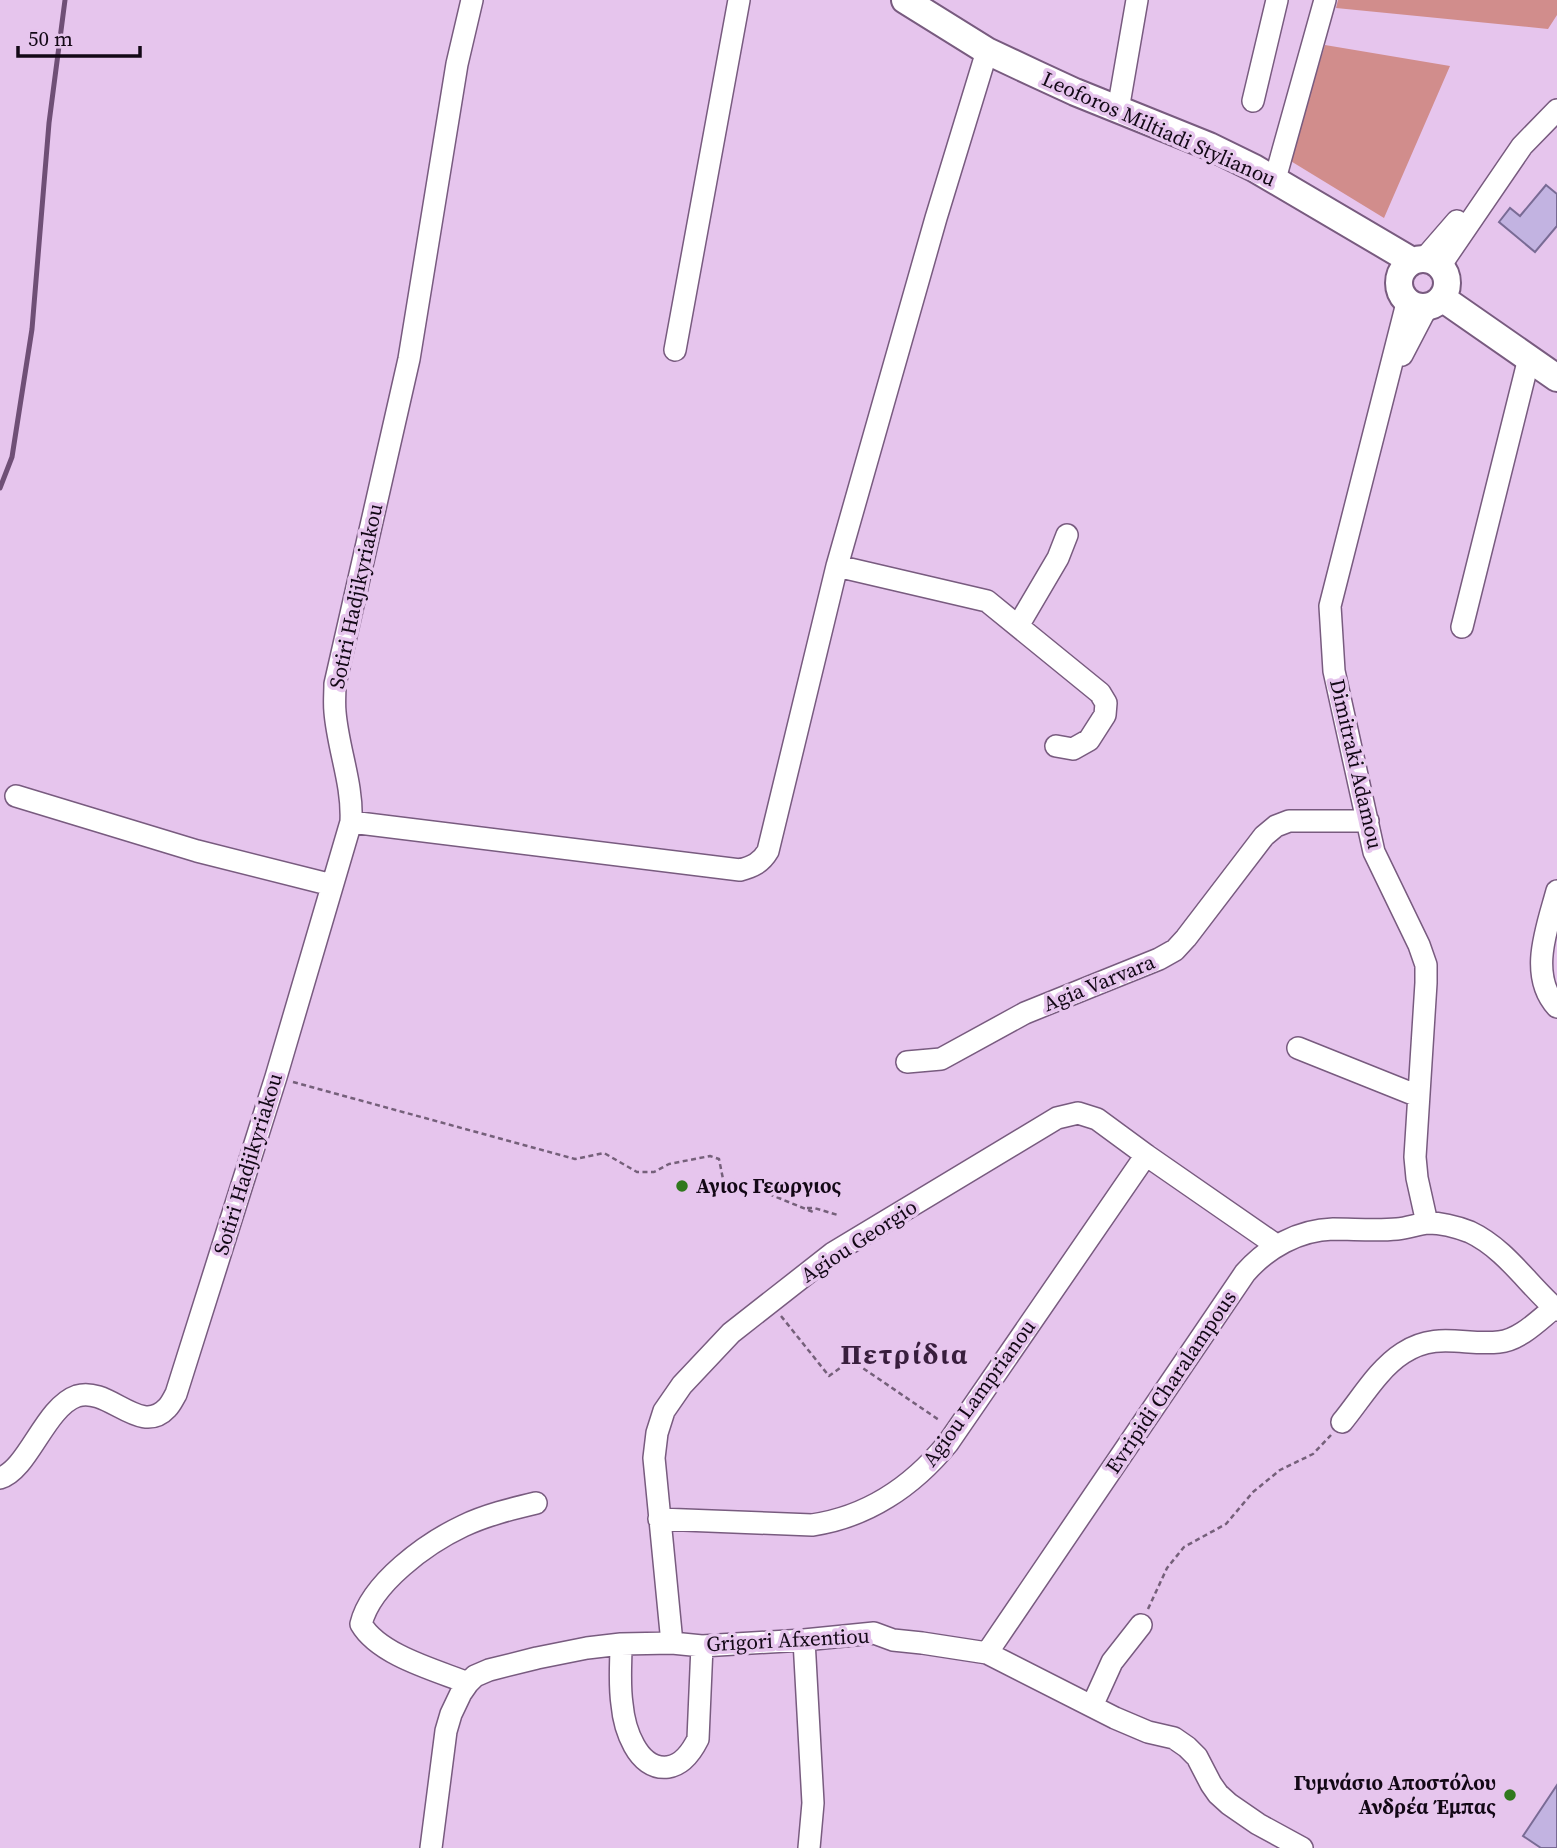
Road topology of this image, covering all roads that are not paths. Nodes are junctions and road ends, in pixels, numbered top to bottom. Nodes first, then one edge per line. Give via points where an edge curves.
1 (472, 0) edge
2 (740, 0) edge
3 (905, 0) edge
4 (1137, 0) edge
5 (1277, 0) edge
6 (1325, 0) edge
7 (987, 51) junction
8 (1252, 101) dead end
9 (1118, 110) junction
10 (1557, 110) edge
11 (1275, 179) junction
12 (1422, 282) junction
13 (675, 350) dead end
14 (1526, 356) junction
15 (1557, 378) edge
16 (1067, 535) dead end
17 (837, 566) junction
18 (1018, 626) junction
19 (1462, 627) dead end
20 (1056, 746) dead end
21 (16, 796) dead end
22 (1368, 821) junction
23 (351, 822) junction
24 (332, 885) junction
25 (1557, 891) edge
26 (1557, 1007) edge
27 (1298, 1048) dead end
28 (907, 1062) dead end
29 (1418, 1097) junction
30 (1146, 1155) junction
31 (1427, 1223) junction
32 (1276, 1245) junction
33 (1555, 1309) edge
34 (1342, 1422) road end
35 (0, 1478) edge
36 (536, 1503) dead end
37 (659, 1519) junction
38 (1141, 1625) road end
39 (804, 1640) junction
40 (672, 1643) junction
41 (621, 1644) junction
42 (702, 1646) junction
43 (987, 1653) junction
44 (468, 1683) junction
45 (1092, 1706) junction
46 (431, 1848) edge
47 (809, 1848) edge
48 (1302, 1848) edge

1 - 23 street, Sotiri Hadjikyriakou via 457,64 409,359 335,684 334,708 350,791
2 - 13 street
3 - 7 main road, Leoforos Miltiadi Stylianou
4 - 9 street
5 - 8 street
6 - 11 street
7 - 9 main road, Leoforos Miltiadi Stylianou
7 - 17 street
9 - 11 main road, Leoforos Miltiadi Stylianou via 1209,146
10 - 12 street, Dimitraki Adamou via 1522,146
11 - 12 main road, Leoforos Miltiadi Stylianou via 1329,212
12 - 14 main road, Leoforos Miltiadi Stylianou
12 - 22 street, Dimitraki Adamou via 1385,389 1330,606 1334,671
14 - 15 main road
14 - 19 street
16 - 18 street
17 - 18 street via 987,601
17 - 23 street via 768,851 750,868
18 - 20 street via 1100,693 1106,703 1105,715 1089,740 1073,749
21 - 24 street via 197,851
22 - 28 street, Agia Varvara via 1289,821 1276,826 1175,950 1025,1013 941,1059
22 - 29 street, Dimitraki Adamou via 1374,852 1426,965
23 - 24 street, Sotiri Hadjikyriakou
24 - 35 street, Sotiri Hadjikyriakou via 176,1394 167,1408 145,1418 100,1396 76,1397 55,1413 16,1466
25 - 26 street via 1541,962 1545,992
27 - 29 street
29 - 31 street, Dimitraki Adamou via 1415,1157
30 - 32 street, Agiou Georgio
30 - 37 street, Agiou Lamprianou via 956,1432 912,1481 857,1514 832,1522
30 - 37 street, Agiou Georgio via 1088,1115 1057,1118 833,1253 731,1333 664,1411 654,1458
31 - 32 street, Evripidi Charalampous via 1399,1229 1320,1231
31 - 33 street via 1464,1230 1494,1248
32 - 43 street, Evripidi Charalampous via 1245,1273
33 - 34 street via 1501,1342 1452,1339 1405,1351 1385,1368
36 - 44 street via 463,1526 430,1545 398,1570 370,1600 363,1615 360,1624 379,1644
37 - 40 street, Agiou Georgio
38 - 45 street via 1112,1662
39 - 42 street, Grigori Afxentiou
39 - 43 street, Grigori Afxentiou via 874,1633 893,1640
39 - 47 street via 813,1803
40 - 41 street, Grigori Afxentiou
40 - 42 street, Grigori Afxentiou
41 - 42 street via 622,1704 631,1740 649,1763 664,1768 680,1762 698,1739
41 - 44 street, Grigori Afxentiou via 489,1670
43 - 45 street, Grigori Afxentiou
44 - 46 street via 446,1731
45 - 48 street, Grigori Afxentiou via 1148,1732 1174,1738 1197,1757 1228,1804

